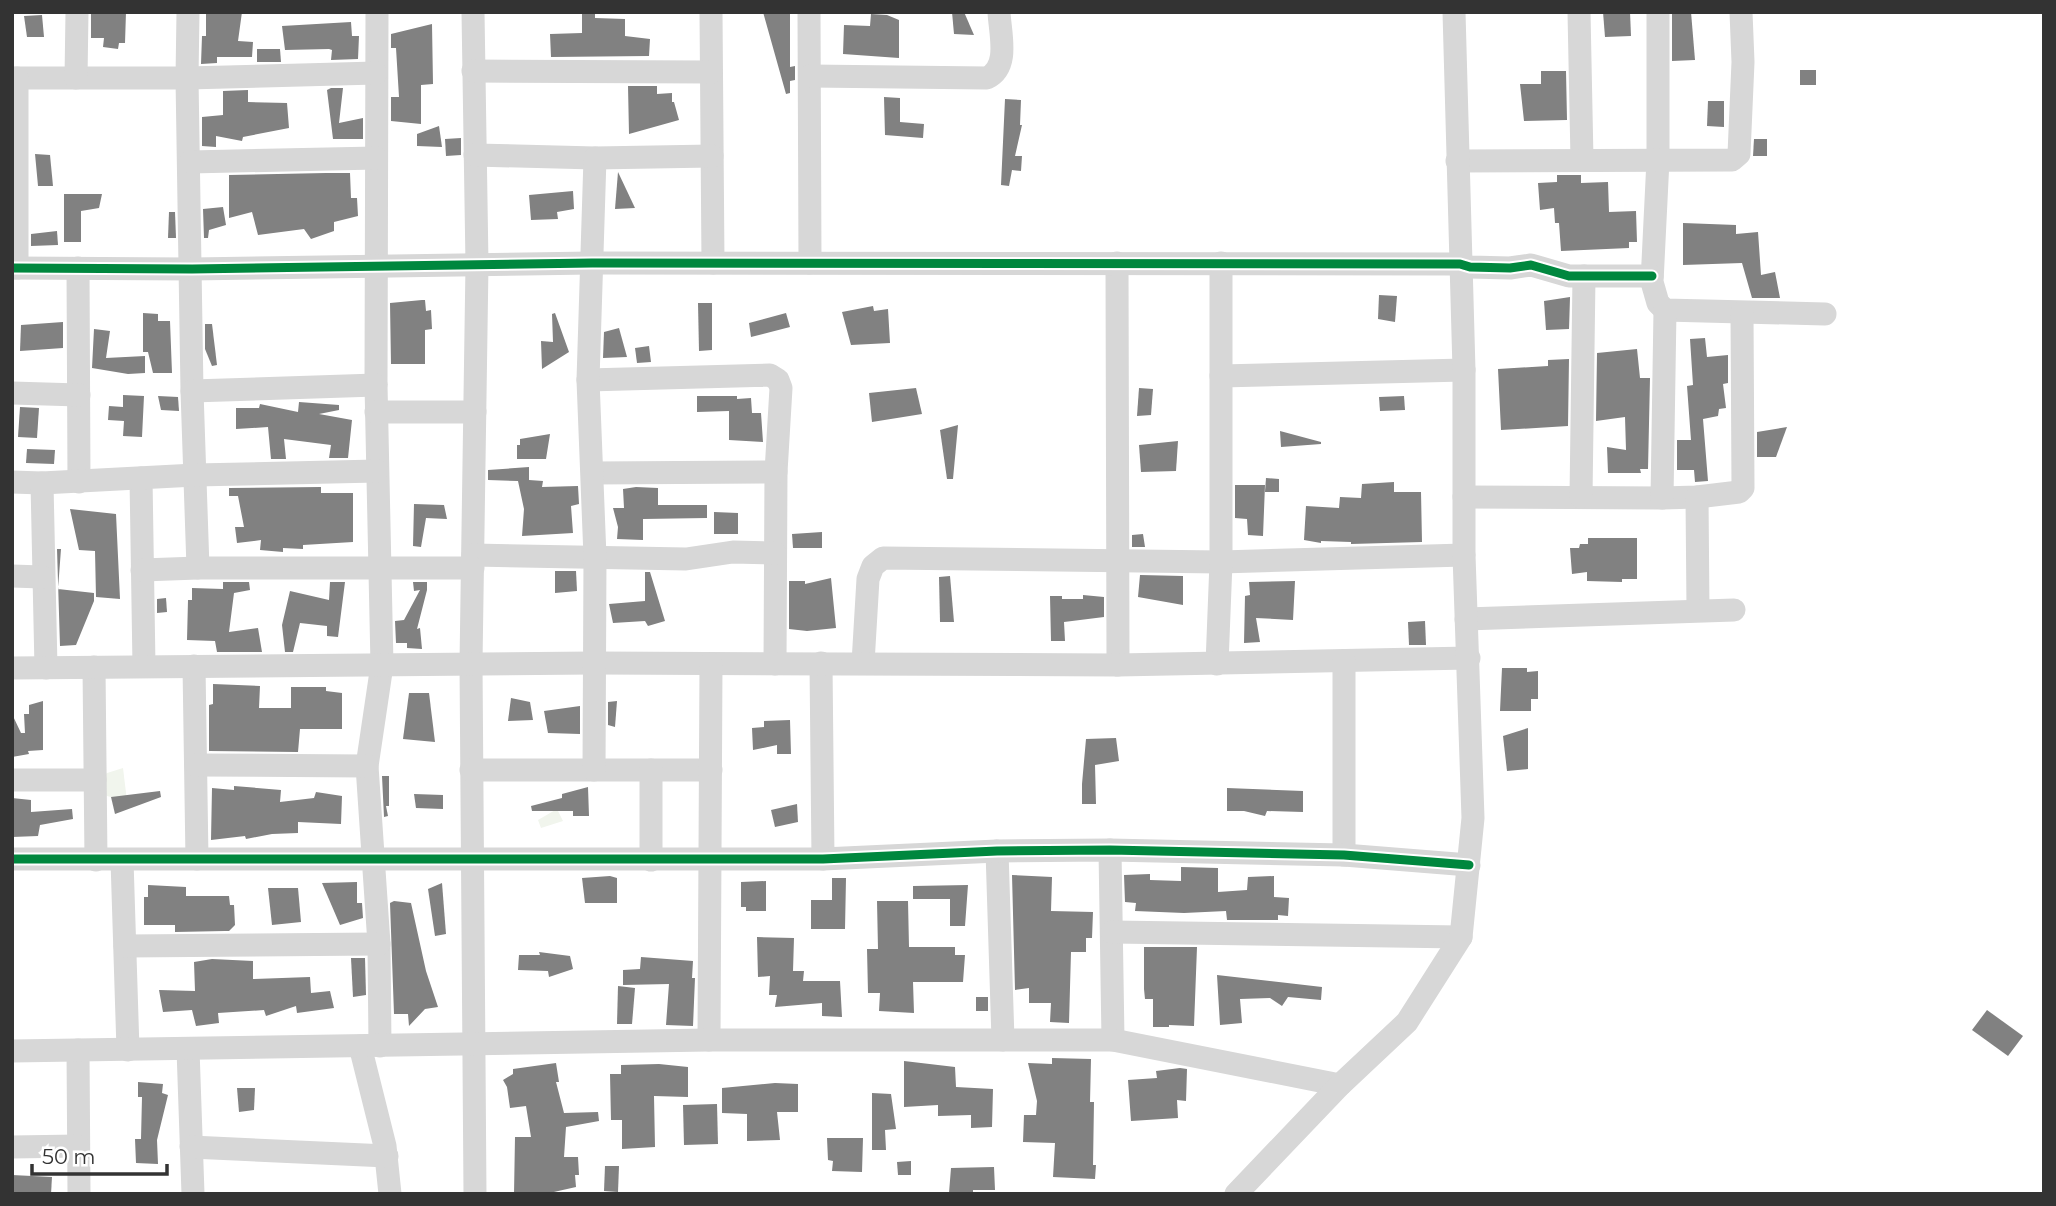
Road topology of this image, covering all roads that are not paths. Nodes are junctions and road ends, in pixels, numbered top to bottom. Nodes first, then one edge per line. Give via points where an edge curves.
1 (77, 12) edge
2 (188, 12) edge
3 (377, 12) edge
4 (473, 12) edge
5 (711, 12) edge
6 (809, 12) edge
7 (999, 12) edge
8 (1454, 12) edge
9 (1579, 12) edge
10 (1658, 12) edge
11 (1741, 12) edge
12 (473, 71) junction
13 (711, 72) junction
14 (376, 73) junction
15 (810, 76) junction
16 (15, 78) edge
17 (76, 78) junction
18 (187, 78) junction
19 (475, 155) junction
20 (712, 156) junction
21 (595, 158) junction
22 (376, 159) junction
23 (15, 160) edge
24 (1582, 160) junction
25 (1658, 160) junction
26 (1457, 161) junction
27 (190, 162) junction
28 (1221, 262) junction
29 (592, 263) junction
30 (713, 263) junction
31 (810, 263) junction
32 (1117, 263) junction
33 (477, 264) junction
34 (1460, 264) junction
35 (377, 265) junction
36 (14, 268) edge
37 (78, 268) junction
38 (192, 269) junction
39 (1584, 276) junction
40 (1652, 276) junction
41 (1665, 310) junction
42 (1742, 313) junction
43 (1825, 314) dead end
44 (1464, 370) junction
45 (1221, 376) junction
46 (588, 380) junction
47 (376, 385) junction
48 (192, 391) junction
49 (12, 394) edge
50 (79, 395) junction
51 (376, 412) junction
52 (475, 412) junction
53 (377, 471) junction
54 (776, 472) junction
55 (593, 473) junction
56 (195, 475) junction
57 (141, 478) junction
58 (12, 482) edge
59 (79, 482) junction
60 (41, 483) junction
61 (1464, 497) junction
62 (1581, 497) junction
63 (1697, 497) junction
64 (1662, 498) junction
65 (775, 553) junction
66 (1464, 555) junction
67 (595, 557) junction
68 (1118, 560) junction
69 (473, 561) junction
70 (1222, 562) junction
71 (198, 568) junction
72 (378, 568) junction
73 (142, 570) junction
74 (12, 576) edge
75 (42, 577) junction
76 (1698, 610) junction
77 (1734, 610) dead end
78 (1466, 619) junction
79 (1469, 658) junction
80 (1345, 661) junction
81 (471, 663) junction
82 (594, 663) junction
83 (821, 663) junction
84 (863, 663) junction
85 (711, 664) junction
86 (775, 664) junction
87 (1217, 664) junction
88 (382, 665) junction
89 (1118, 665) junction
90 (145, 666) junction
91 (194, 666) junction
92 (94, 667) junction
93 (12, 668) edge
94 (46, 668) junction
95 (195, 765) junction
96 (367, 766) junction
97 (471, 770) junction
98 (594, 770) junction
99 (651, 770) junction
100 (711, 770) junction
101 (12, 780) edge
102 (94, 780) junction
103 (1110, 850) junction
104 (997, 851) junction
105 (1344, 855) junction
106 (12, 859) edge
107 (197, 859) junction
108 (711, 859) junction
109 (823, 859) junction
110 (96, 860) junction
111 (122, 860) junction
112 (372, 860) junction
113 (471, 860) junction
114 (651, 860) junction
115 (1469, 865) junction
116 (1112, 932) junction
117 (1461, 937) junction
118 (379, 944) junction
119 (125, 946) junction
120 (709, 1040) junction
121 (1003, 1040) junction
122 (1113, 1040) junction
123 (473, 1045) junction
124 (370, 1046) junction
125 (188, 1049) junction
126 (128, 1050) junction
127 (12, 1051) edge
128 (78, 1051) junction
129 (1340, 1085) junction
130 (78, 1146) junction
131 (12, 1147) edge
132 (191, 1147) junction
133 (387, 1156) junction
134 (79, 1194) edge
135 (193, 1194) edge
136 (390, 1194) edge
137 (475, 1194) edge
138 (1236, 1194) edge

1 - 17 street
2 - 18 street
3 - 14 street
4 - 12 street
5 - 13 street
6 - 15 street
7 - 15 street via 1001,65 997,74 988,78
8 - 26 street
9 - 24 street
10 - 25 street
11 - 25 street via 1739,154 1732,160
12 - 13 street
12 - 19 street
13 - 20 street
14 - 18 street
14 - 22 street
15 - 31 street
16 - 17 street
16 - 23 street
17 - 18 street
18 - 27 street
19 - 21 street
19 - 33 street
20 - 21 street
20 - 30 street
21 - 29 street
22 - 27 street
22 - 35 street
23 - 36 street
24 - 25 street
24 - 26 street
25 - 40 street
26 - 34 street
27 - 38 street
28 - 32 street
28 - 34 street
28 - 45 street
29 - 30 street
29 - 33 street
29 - 46 street
30 - 31 street
31 - 32 street
32 - 68 street
33 - 35 street
33 - 52 street
34 - 39 street via 1531,265
34 - 44 street
35 - 38 street
35 - 47 street
36 - 37 street
37 - 38 street
37 - 50 street
38 - 48 street
39 - 40 street
39 - 62 street
40 - 41 street via 1654,294
41 - 42 street
41 - 64 street
42 - 43 street
42 - 63 street via 1744,488
44 - 45 street
44 - 61 street
45 - 70 street
46 - 54 street via 770,375 781,388
46 - 55 street
47 - 48 street
47 - 51 street
48 - 56 street
49 - 50 street
50 - 59 street
51 - 52 street
51 - 53 street
52 - 69 street
53 - 56 street
53 - 72 street
54 - 55 street
54 - 65 street
55 - 67 street
56 - 57 street
56 - 71 street
57 - 59 street
57 - 73 street
58 - 60 street
59 - 60 street
60 - 75 street
61 - 62 street
61 - 66 street
62 - 64 street
63 - 64 street
63 - 76 street
65 - 67 street via 733,552 686,559
65 - 86 street
66 - 70 street
66 - 78 street
67 - 69 street
67 - 82 street
68 - 70 street
68 - 84 street via 883,558 867,579
68 - 89 street
69 - 72 street
69 - 81 street
70 - 87 street
71 - 72 street
71 - 73 street
72 - 88 street
73 - 90 street
74 - 75 street
75 - 94 street
76 - 77 street
76 - 78 street
78 - 79 street
79 - 80 street
79 - 115 street via 1473,818
80 - 87 street
80 - 105 street
81 - 82 street
81 - 88 street
81 - 97 street
82 - 85 street
82 - 98 street
83 - 84 street
83 - 86 street
83 - 109 street
84 - 89 street
85 - 86 street
85 - 100 street
87 - 89 street
88 - 91 street
88 - 96 street
90 - 91 street
90 - 92 street
91 - 95 street
92 - 94 street
92 - 102 street
93 - 94 street
95 - 96 street
95 - 107 street
96 - 112 street
97 - 98 street
97 - 113 street
98 - 99 street
99 - 100 street
99 - 114 street
100 - 108 street
101 - 102 street
102 - 110 street
103 - 104 street
103 - 105 street
103 - 116 street
104 - 109 street
104 - 121 street
105 - 115 street
106 - 110 street
107 - 111 street
107 - 112 street
108 - 109 street
108 - 114 street
108 - 120 street
110 - 111 street
111 - 119 street
112 - 113 street
112 - 118 street
113 - 114 street
113 - 123 street
115 - 117 street
116 - 117 street
116 - 122 street
117 - 129 street via 1408,1022
118 - 119 street
118 - 124 street
119 - 126 street
120 - 121 street
120 - 123 street
121 - 122 street
122 - 129 street
123 - 124 street
123 - 137 street
124 - 125 street
124 - 133 street
125 - 126 street
125 - 132 street
126 - 128 street
127 - 128 street
128 - 130 street
129 - 138 street
130 - 131 street
130 - 134 street
132 - 133 street
132 - 135 street
133 - 136 street

